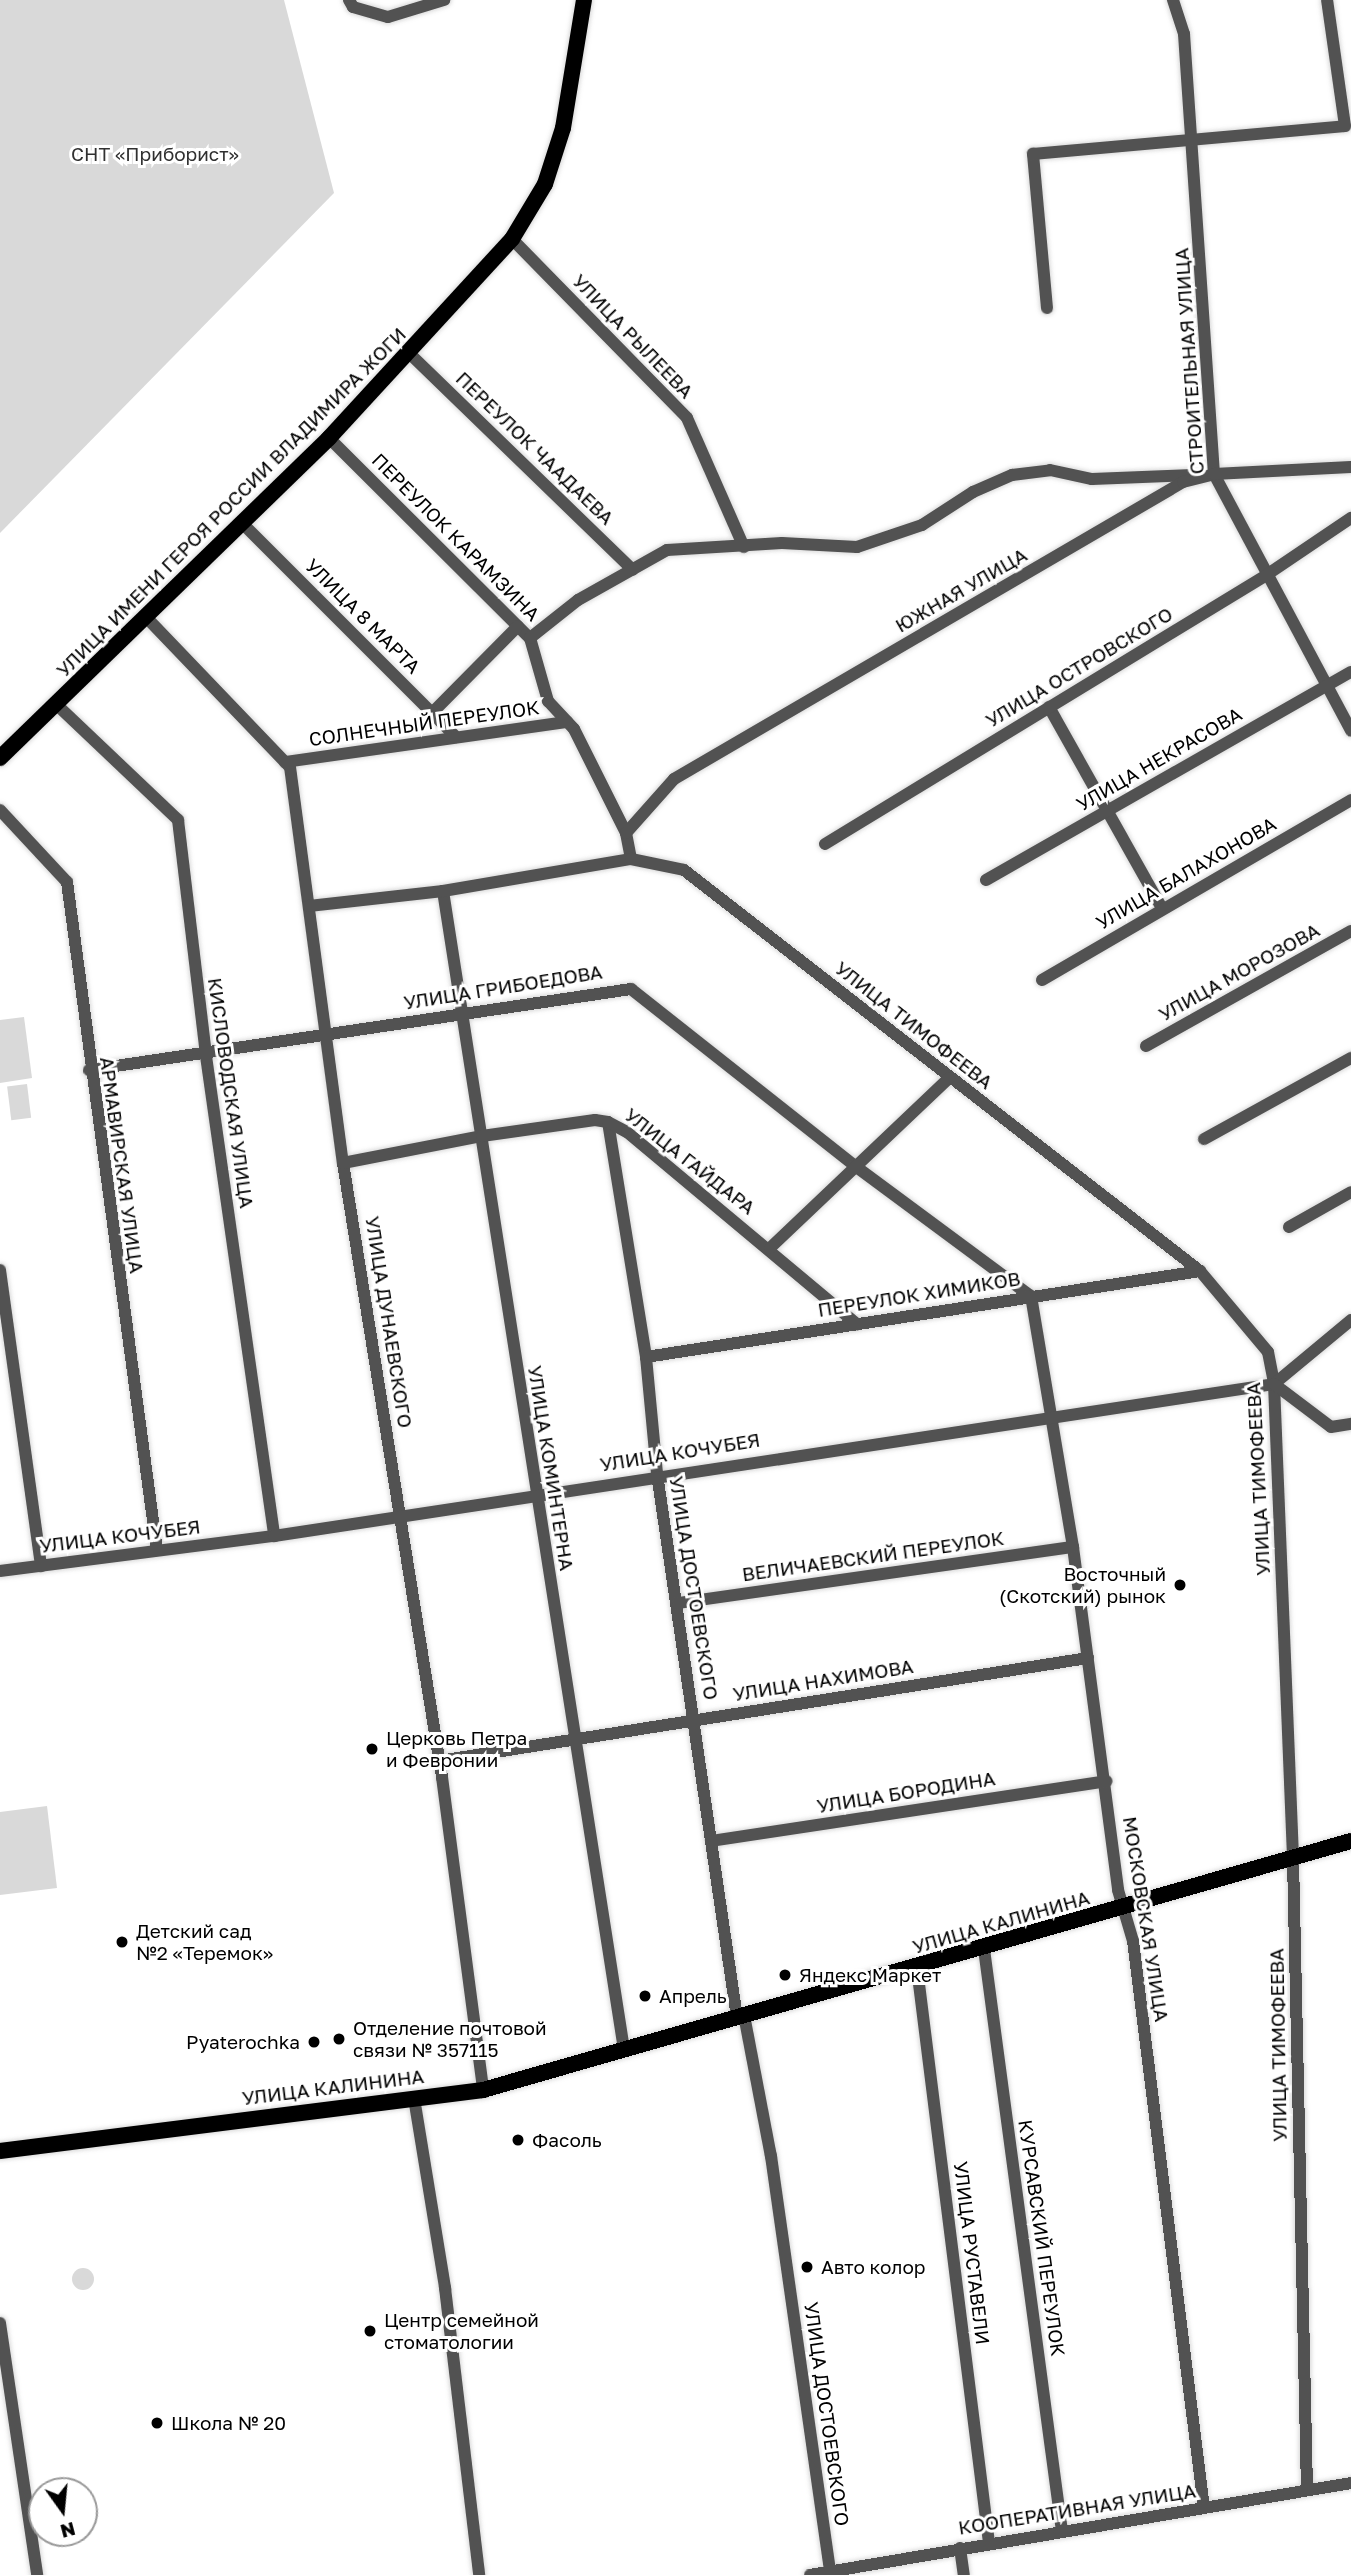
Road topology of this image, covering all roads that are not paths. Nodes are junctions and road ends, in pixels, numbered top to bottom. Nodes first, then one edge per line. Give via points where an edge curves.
1 (444, 0) edge
2 (584, 0) edge
3 (1173, 0) edge
4 (1327, 0) edge
5 (351, 4) edge
6 (1192, 141) junction
7 (512, 239) junction
8 (1046, 308) dead end
9 (410, 354) junction
10 (329, 438) junction
11 (1351, 467) edge
12 (1214, 474) junction
13 (1351, 518) edge
14 (242, 523) junction
15 (744, 547) junction
16 (633, 570) junction
17 (1265, 576) junction
18 (145, 616) junction
19 (518, 626) junction
20 (530, 638) junction
21 (1351, 672) edge
22 (1326, 686) junction
23 (57, 705) junction
24 (1049, 707) junction
25 (432, 713) junction
26 (567, 722) junction
27 (1351, 731) edge
28 (456, 737) junction
29 (0, 758) edge
30 (285, 762) junction
31 (1351, 800) edge
32 (0, 810) edge
33 (1107, 811) junction
34 (626, 833) junction
35 (825, 844) dead end
36 (631, 859) junction
37 (986, 880) dead end
38 (443, 891) junction
39 (309, 906) junction
40 (1162, 908) junction
41 (1351, 931) edge
42 (1042, 980) dead end
43 (461, 1014) junction
44 (325, 1033) junction
45 (1146, 1046) dead end
46 (206, 1056) junction
47 (1351, 1058) edge
48 (89, 1070) junction
49 (949, 1078) junction
50 (608, 1122) junction
51 (482, 1136) junction
52 (1204, 1139) dead end
53 (343, 1163) junction
54 (855, 1166) junction
55 (1351, 1192) edge
56 (1289, 1227) dead end
57 (770, 1248) junction
58 (0, 1270) edge
59 (1200, 1271) junction
60 (1031, 1296) junction
61 (1351, 1320) edge
62 (857, 1325) junction
63 (646, 1357) junction
64 (1275, 1384) junction
65 (1054, 1415) junction
66 (1351, 1424) edge
67 (657, 1474) junction
68 (535, 1494) junction
69 (401, 1517) junction
70 (274, 1536) junction
71 (1073, 1547) junction
72 (157, 1550) junction
73 (41, 1566) junction
74 (0, 1571) edge
75 (678, 1603) junction
76 (1088, 1658) junction
77 (695, 1720) junction
78 (573, 1739) junction
79 (439, 1761) junction
80 (1106, 1781) junction
81 (711, 1841) junction
82 (1351, 1841) edge
83 (1293, 1859) junction
84 (1123, 1908) junction
85 (984, 1950) junction
86 (917, 1968) junction
87 (740, 2017) junction
88 (624, 2049) junction
89 (483, 2090) junction
90 (414, 2098) junction
91 (0, 2151) edge
92 (0, 2323) edge
93 (1351, 2483) edge
94 (1307, 2490) junction
95 (1205, 2508) junction
96 (1062, 2531) junction
97 (989, 2543) junction
98 (960, 2548) junction
99 (830, 2570) junction
100 (37, 2575) edge
101 (479, 2575) edge
102 (810, 2575) edge
103 (964, 2575) edge

1 - 5 street via 388,17
2 - 7 main road, УЛИЦА ИМЕНИ ГЕРОЯ РОССИИ ВЛАДИМИРА ЖОГИ via 563,128 545,184
3 - 6 street, СТРОИТЕЛЬНАЯ УЛИЦА via 1184,34
4 - 6 street via 1345,126
6 - 8 street via 1033,154
6 - 12 street, СТРОИТЕЛЬНАЯ УЛИЦА
7 - 9 main road, УЛИЦА ИМЕНИ ГЕРОЯ РОССИИ ВЛАДИМИРА ЖОГИ
7 - 15 street, УЛИЦА РЫЛЕЕВА via 687,418
9 - 10 main road, УЛИЦА ИМЕНИ ГЕРОЯ РОССИИ ВЛАДИМИРА ЖОГИ
9 - 16 street, ПЕРЕУЛОК ЧААДАЕВА
10 - 14 main road, УЛИЦА ИМЕНИ ГЕРОЯ РОССИИ ВЛАДИМИРА ЖОГИ
10 - 19 street, ПЕРЕУЛОК КАРАМЗИНА
11 - 12 street, ЮЖНАЯ УЛИЦА
12 - 15 street via 1092,479 1050,470 1012,475 972,492 922,524 868,544
12 - 17 street, СТРОИТЕЛЬНАЯ УЛИЦА
12 - 34 street, ЮЖНАЯ УЛИЦА via 1184,482 674,779
13 - 17 street, УЛИЦА ОСТРОВСКОГО
14 - 18 main road, УЛИЦА ИМЕНИ ГЕРОЯ РОССИИ ВЛАДИМИРА ЖОГИ
14 - 25 street, УЛИЦА 8 МАРТА
15 - 16 street via 685,546 667,550
16 - 20 street via 578,600
17 - 22 street, СТРОИТЕЛЬНАЯ УЛИЦА
17 - 24 street, УЛИЦА ОСТРОВСКОГО
18 - 23 main road, УЛИЦА ИМЕНИ ГЕРОЯ РОССИИ ВЛАДИМИРА ЖОГИ
18 - 30 street, УЛИЦА ДУНАЕВСКОГО
19 - 20 street, ПЕРЕУЛОК КАРАМЗИНА
19 - 25 street
20 - 26 street, ПЕРЕУЛОК КАРАМЗИНА via 548,701
21 - 22 street, УЛИЦА НЕКРАСОВА
22 - 27 street, СТРОИТЕЛЬНАЯ УЛИЦА
22 - 33 street, УЛИЦА НЕКРАСОВА
23 - 29 main road, УЛИЦА ИМЕНИ ГЕРОЯ РОССИИ ВЛАДИМИРА ЖОГИ
23 - 46 street, КИСЛОВОДСКАЯ УЛИЦА via 178,820
24 - 33 street
24 - 35 street, УЛИЦА ОСТРОВСКОГО
25 - 28 street, УЛИЦА 8 МАРТА
26 - 28 street, СОЛНЕЧНЫЙ ПЕРЕУЛОК
26 - 34 street, ПЕРЕУЛОК КАРАМЗИНА
28 - 30 street, СОЛНЕЧНЫЙ ПЕРЕУЛОК
30 - 39 street, УЛИЦА ДУНАЕВСКОГО via 290,767
31 - 40 street, УЛИЦА БАЛАХОНОВА
32 - 48 street, АРМАВИРСКАЯ УЛИЦА via 67,882
33 - 37 street, УЛИЦА НЕКРАСОВА
33 - 40 street
34 - 36 street, ПЕРЕУЛОК КАРАМЗИНА
36 - 38 street, УЛИЦА ТИМОФЕЕВА
36 - 49 street, УЛИЦА ТИМОФЕЕВА via 684,870
38 - 39 street, УЛИЦА ТИМОФЕЕВА
38 - 43 street, УЛИЦА КОМИНТЕРНА
39 - 44 street, УЛИЦА ДУНАЕВСКОГО
40 - 42 street, УЛИЦА БАЛАХОНОВА
41 - 45 street, УЛИЦА МОРОЗОВА
43 - 44 street, УЛИЦА ГРИБОЕДОВА
43 - 51 street, УЛИЦА КОМИНТЕРНА
43 - 54 street, УЛИЦА ГРИБОЕДОВА via 631,989
44 - 46 street, УЛИЦА ГРИБОЕДОВА
44 - 53 street, УЛИЦА ДУНАЕВСКОГО
46 - 48 street, УЛИЦА ГРИБОЕДОВА
46 - 70 street, КИСЛОВОДСКАЯ УЛИЦА
47 - 52 street
48 - 72 street, АРМАВИРСКАЯ УЛИЦА
49 - 54 street
49 - 59 street, УЛИЦА ТИМОФЕЕВА
50 - 51 street, УЛИЦА ГАЙДАРА
50 - 57 street, УЛИЦА ГАЙДАРА via 627,1132
50 - 63 street, УЛИЦА ДОСТОЕВСКОГО
51 - 53 street, УЛИЦА ГАЙДАРА
51 - 68 street, УЛИЦА КОМИНТЕРНА
53 - 69 street, УЛИЦА ДУНАЕВСКОГО
54 - 57 street
54 - 60 street, УЛИЦА ГРИБОЕДОВА
55 - 56 street
57 - 62 street, УЛИЦА ГАЙДАРА
58 - 73 street
59 - 60 street, ПЕРЕУЛОК ХИМИКОВ
59 - 64 street, УЛИЦА ТИМОФЕЕВА via 1268,1352
60 - 62 street, ПЕРЕУЛОК ХИМИКОВ
60 - 65 street, МОСКОВСКАЯ УЛИЦА
61 - 64 street
62 - 63 street, ПЕРЕУЛОК ХИМИКОВ
63 - 67 street, УЛИЦА ДОСТОЕВСКОГО
64 - 65 street, УЛИЦА КОЧУБЕЯ
64 - 66 street via 1331,1427
64 - 83 street, УЛИЦА ТИМОФЕЕВА
65 - 67 street, УЛИЦА КОЧУБЕЯ
65 - 71 street, МОСКОВСКАЯ УЛИЦА
67 - 68 street, УЛИЦА КОЧУБЕЯ
67 - 75 street, УЛИЦА ДОСТОЕВСКОГО
68 - 69 street, УЛИЦА КОЧУБЕЯ
68 - 78 street, УЛИЦА КОМИНТЕРНА
69 - 70 street, УЛИЦА КОЧУБЕЯ
69 - 79 street, УЛИЦА ДУНАЕВСКОГО
70 - 72 street, УЛИЦА КОЧУБЕЯ
71 - 75 street, ВЕЛИЧАЕВСКИЙ ПЕРЕУЛОК
71 - 76 street, МОСКОВСКАЯ УЛИЦА
72 - 73 street, УЛИЦА КОЧУБЕЯ
73 - 74 street, УЛИЦА КОЧУБЕЯ
75 - 77 street, УЛИЦА ДОСТОЕВСКОГО
76 - 77 street, УЛИЦА НАХИМОВА
76 - 80 street, МОСКОВСКАЯ УЛИЦА
77 - 78 street, УЛИЦА НАХИМОВА
77 - 81 street, УЛИЦА ДОСТОЕВСКОГО
78 - 79 street, УЛИЦА НАХИМОВА
78 - 88 street, УЛИЦА КОМИНТЕРНА
79 - 89 street, УЛИЦА ДУНАЕВСКОГО
80 - 81 street, УЛИЦА БОРОДИНА
80 - 84 street, МОСКОВСКАЯ УЛИЦА
81 - 87 street, УЛИЦА ДОСТОЕВСКОГО
82 - 83 main road, УЛИЦА КАЛИНИНА
83 - 84 main road, УЛИЦА КАЛИНИНА
83 - 94 street, УЛИЦА ТИМОФЕЕВА
84 - 85 main road, УЛИЦА КАЛИНИНА
84 - 95 street, МОСКОВСКАЯ УЛИЦА via 1133,1941
85 - 86 main road, УЛИЦА КАЛИНИНА
85 - 96 street, КУРСАВСКИЙ ПЕРЕУЛОК
86 - 87 main road, УЛИЦА КАЛИНИНА
86 - 97 street, УЛИЦА РУСТАВЕЛИ
87 - 88 main road, УЛИЦА КАЛИНИНА
87 - 99 street, УЛИЦА ДОСТОЕВСКОГО via 771,2156
88 - 89 main road, УЛИЦА КАЛИНИНА
89 - 90 main road, УЛИЦА КАЛИНИНА
90 - 91 main road, УЛИЦА КАЛИНИНА
90 - 101 street via 445,2288
92 - 100 street
93 - 94 street, КООПЕРАТИВНАЯ УЛИЦА
94 - 95 street, КООПЕРАТИВНАЯ УЛИЦА
95 - 96 street, КООПЕРАТИВНАЯ УЛИЦА
96 - 97 street, КООПЕРАТИВНАЯ УЛИЦА
97 - 98 street, КООПЕРАТИВНАЯ УЛИЦА
98 - 99 street, КООПЕРАТИВНАЯ УЛИЦА
98 - 103 street
99 - 102 street, КООПЕРАТИВНАЯ УЛИЦА

